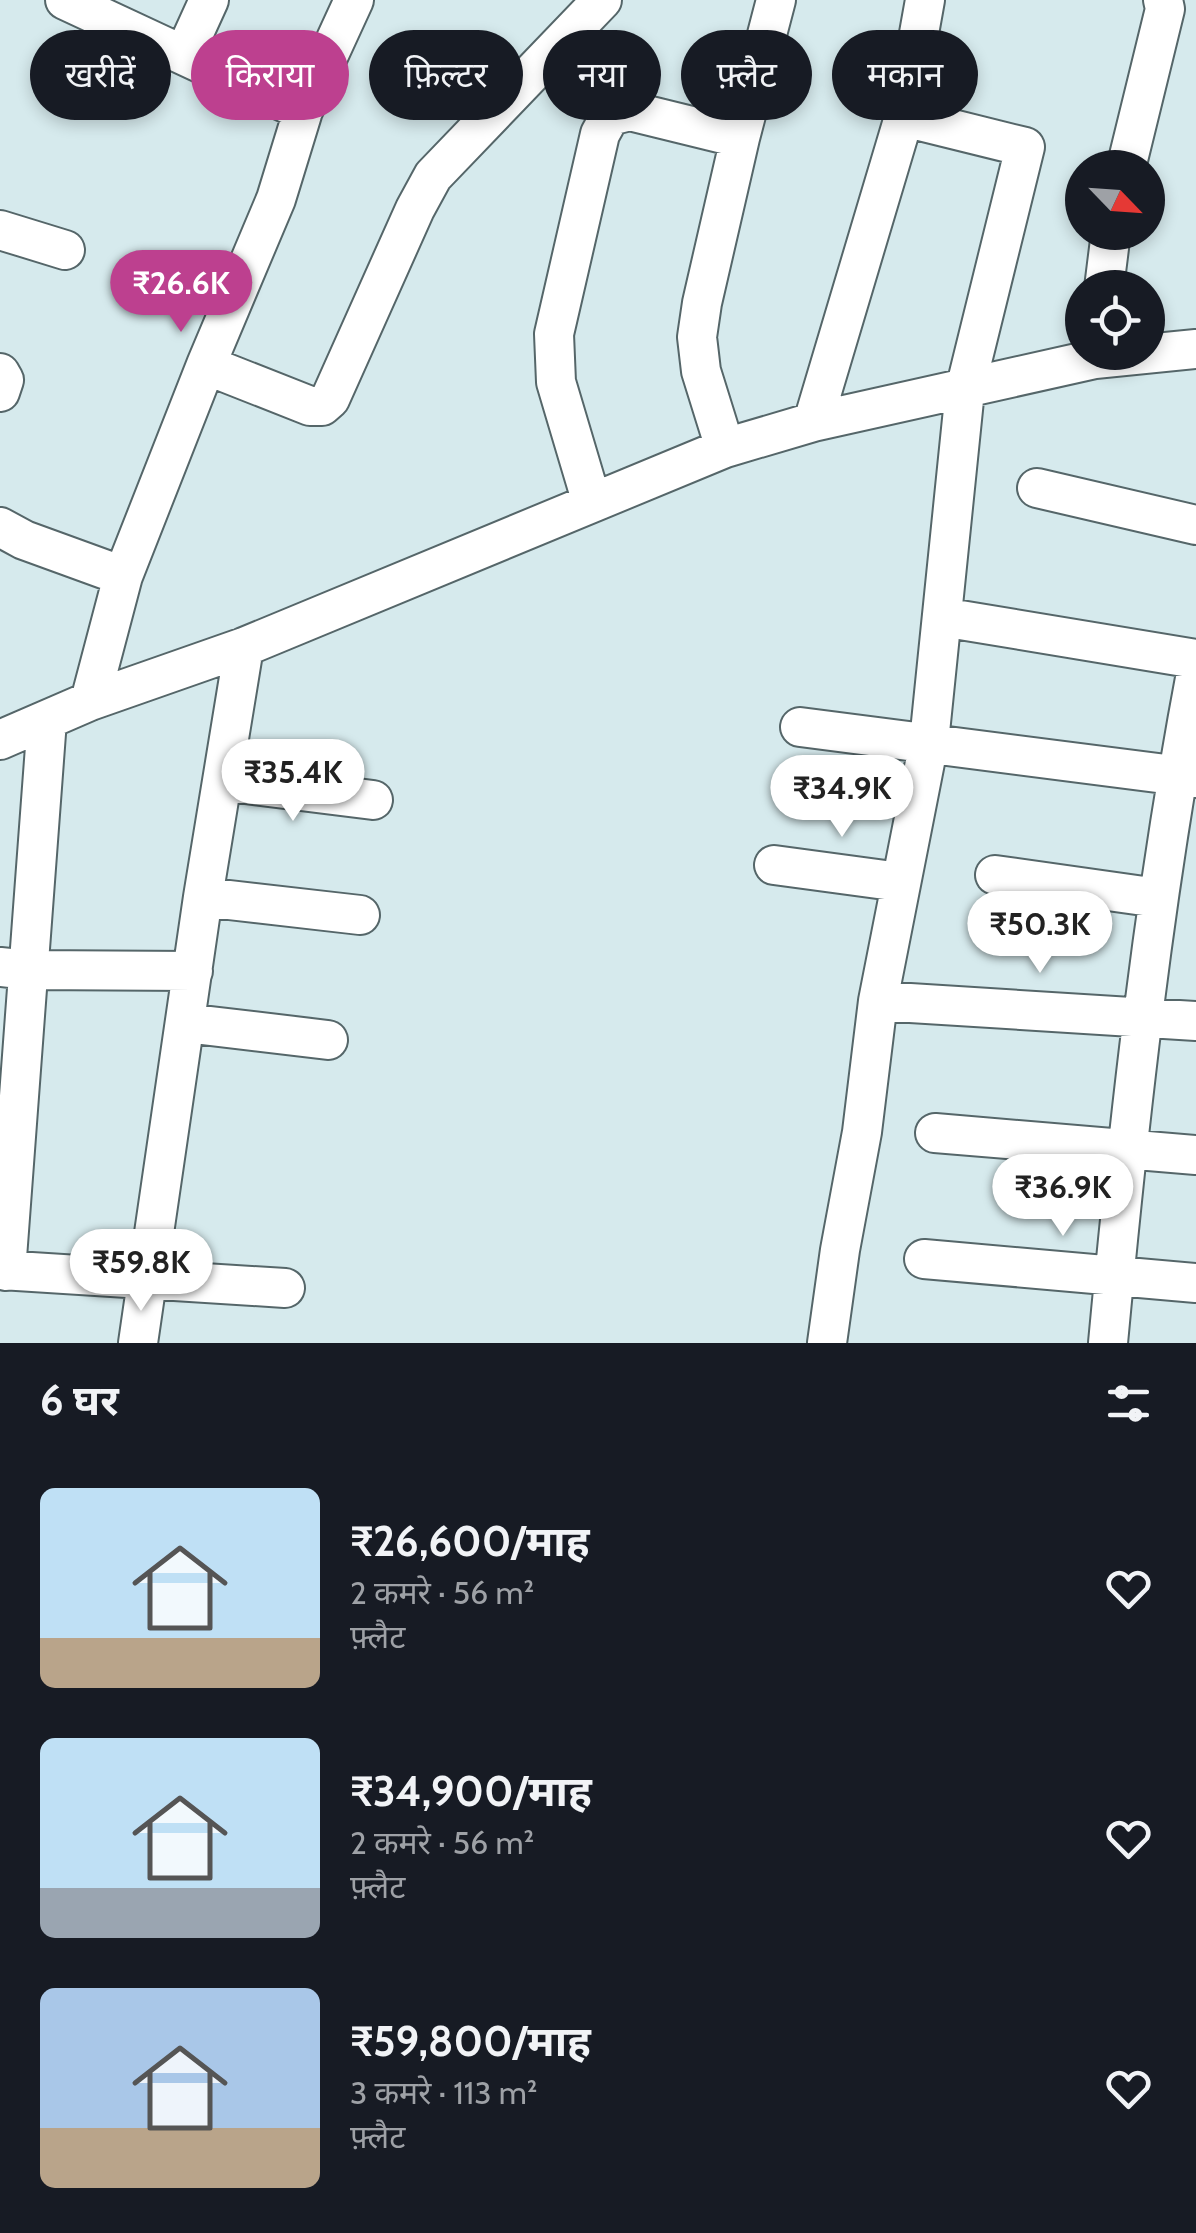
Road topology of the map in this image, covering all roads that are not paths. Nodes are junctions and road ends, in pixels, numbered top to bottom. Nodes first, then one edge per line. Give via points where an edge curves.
1 (65, 0) edge
2 (209, 0) edge
3 (354, 0) edge
4 (602, 0) edge
5 (776, 0) edge
6 (925, 0) edge
7 (1164, 0) edge
8 (340, 30) edge
9 (920, 30) edge
10 (184, 55) junction
11 (191, 58) edge
12 (299, 120) edge
13 (903, 120) edge
14 (916, 120) edge
15 (740, 138) junction
16 (1130, 150) edge
17 (0, 230) edge
18 (65, 250) dead end
19 (1196, 348) edge
20 (1165, 350) edge
21 (206, 364) junction
22 (1065, 364) edge
23 (0, 372) edge
24 (964, 390) junction
25 (0, 392) edge
26 (813, 422) junction
27 (725, 448) junction
28 (1037, 488) dead end
29 (592, 503) junction
30 (1196, 525) edge
31 (0, 527) edge
32 (123, 576) junction
33 (942, 617) junction
34 (244, 647) junction
35 (1196, 660) edge
36 (1196, 673) edge
37 (90, 701) junction
38 (47, 720) junction
39 (800, 727) dead end
40 (0, 740) edge
41 (929, 742) junction
42 (1186, 776) edge
43 (222, 781) junction
44 (373, 800) dead end
45 (774, 865) dead end
46 (995, 875) dead end
47 (900, 882) junction
48 (203, 897) junction
49 (1158, 898) junction
50 (360, 915) dead end
51 (14, 968) edge
52 (193, 971) junction
53 (878, 1001) junction
54 (1141, 1015) junction
55 (1196, 1020) edge
56 (185, 1023) junction
57 (328, 1040) dead end
58 (935, 1133) dead end
59 (1128, 1149) junction
60 (1196, 1155) edge
61 (924, 1259) dead end
62 (3, 1270) edge
63 (1114, 1276) junction
64 (145, 1281) junction
65 (1196, 1284) edge
66 (285, 1288) dead end
67 (138, 1343) edge
68 (826, 1343) edge
69 (1108, 1343) edge

1 - 10 street
2 - 10 street
3 - 8 street
4 - 21 street via 434,176 330,400 310,406
5 - 15 street
6 - 9 street
7 - 16 street
10 - 11 street
12 - 21 street via 276,199
13 - 26 street
14 - 24 street via 1025,147
15 - 27 street via 697,338
15 - 29 street via 630,111 610,116 600,134 554,334 556,382
17 - 18 street
19 - 20 street
21 - 32 street
22 - 24 street
23 - 25 street
24 - 26 street
24 - 33 street
26 - 27 street
27 - 29 street
28 - 30 street
29 - 34 street
31 - 32 street
32 - 37 street
33 - 35 street
33 - 41 street
34 - 37 street
34 - 43 street
36 - 42 street
37 - 38 street
38 - 40 street
38 - 51 street
39 - 41 street
41 - 42 street
41 - 47 street
42 - 49 street
43 - 44 street
43 - 48 street
45 - 47 street
46 - 49 street
47 - 53 street
48 - 50 street
48 - 52 street
49 - 54 street
51 - 52 street
51 - 62 street
52 - 56 street
53 - 54 street
53 - 68 street
54 - 55 street
54 - 59 street
56 - 57 street
56 - 64 street
58 - 59 street
59 - 60 street
59 - 63 street
61 - 63 street
62 - 64 street
63 - 65 street
63 - 69 street
64 - 66 street
64 - 67 street

